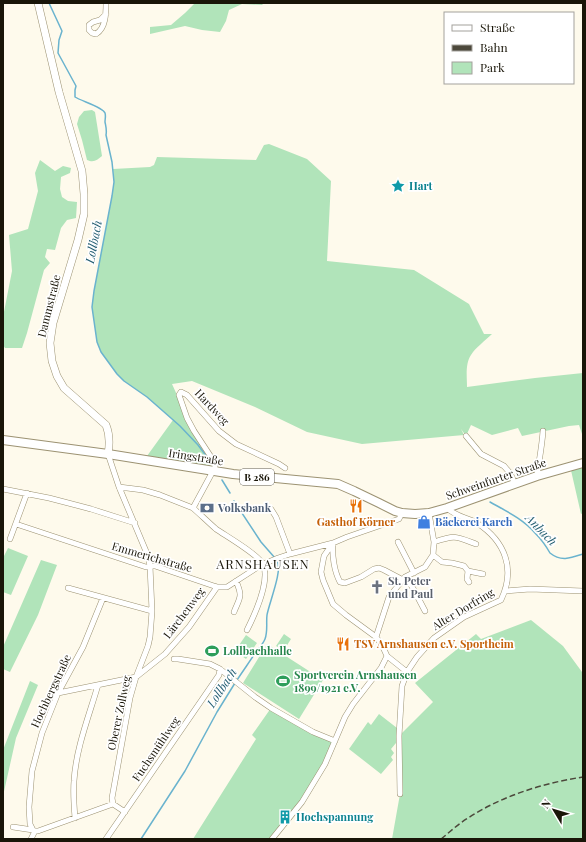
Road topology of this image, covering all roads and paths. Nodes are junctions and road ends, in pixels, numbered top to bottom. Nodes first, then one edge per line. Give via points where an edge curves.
1 (38, 3) edge
2 (106, 3) edge
3 (106, 14) dead end
4 (542, 431) dead end
5 (466, 436) dead end
6 (3, 440) edge
7 (108, 454) junction
8 (583, 463) edge
9 (286, 468) dead end
10 (214, 471) junction
11 (538, 476) junction
12 (516, 484) junction
13 (119, 487) junction
14 (3, 490) edge
15 (27, 493) junction
16 (193, 508) junction
17 (447, 508) junction
18 (271, 509) dead end
19 (402, 513) junction
20 (429, 513) junction
21 (135, 523) junction
22 (16, 524) junction
23 (10, 539) dead end
24 (398, 542) dead end
25 (434, 542) junction
26 (334, 543) junction
27 (476, 544) dead end
28 (290, 554) junction
29 (433, 555) junction
30 (263, 564) junction
31 (150, 566) junction
32 (414, 572) junction
33 (468, 572) junction
34 (483, 574) dead end
35 (404, 578) junction
36 (236, 581) junction
37 (469, 582) dead end
38 (217, 587) junction
39 (68, 588) dead end
40 (506, 591) junction
41 (583, 591) edge
42 (103, 598) junction
43 (152, 611) junction
44 (425, 611) dead end
45 (234, 612) dead end
46 (247, 630) dead end
47 (376, 637) junction
48 (386, 656) junction
49 (174, 659) dead end
50 (220, 669) junction
51 (406, 672) junction
52 (136, 677) junction
53 (98, 685) junction
54 (58, 693) junction
55 (335, 741) junction
56 (400, 794) dead end
57 (112, 804) junction
58 (125, 812) junction
59 (75, 818) junction
60 (13, 827) dead end
61 (34, 831) junction
62 (31, 839) edge
63 (106, 839) edge
64 (272, 839) edge

1 - 7 street, Dammstraße via 58,92 82,171 84,194 84,214 78,240 53,323 50,343 52,361 64,388 106,425 109,434
2 - 3 street
4 - 11 street
5 - 12 street via 481,454 504,466
6 - 7 main road, Iringstraße / B 286
7 - 10 main road, Iringstraße / B 286
7 - 13 street, Oberer Zollweg
8 - 11 main road, Schweinfurter Straße / B 286
9 - 10 street, Hardweg via 236,444 219,431 181,392 179,394 187,418 215,463
10 - 16 street
10 - 19 main road, Iringstraße / B 286 via 338,484
11 - 12 main road, Schweinfurter Straße / B 286
12 - 17 main road, Schweinfurter Straße / B 286
13 - 16 street via 143,490
13 - 21 street, Oberer Zollweg
14 - 15 street
15 - 21 street
15 - 22 street
16 - 30 street via 216,529
17 - 20 main road, Schweinfurter Straße / B 286
17 - 40 street, Alter Dorfring via 476,522 496,539 502,548 508,568
18 - 28 street
19 - 20 main road, Iringstraße / B 286
19 - 26 street via 399,519
20 - 25 street
21 - 31 street, Oberer Zollweg
22 - 23 street
22 - 31 street, Emmerichstraße via 146,567
24 - 32 street
25 - 27 street via 448,537 458,537
25 - 29 street
26 - 28 street
26 - 35 street via 332,555 340,582 345,583 379,568
26 - 47 street via 324,556 321,572 330,596 335,606
28 - 30 street
29 - 32 street via 425,567
29 - 33 street via 442,562 464,566
30 - 36 street
30 - 46 street via 265,574 262,592
31 - 38 street, Emmerichstraße
31 - 43 street, Oberer Zollweg
32 - 35 street
33 - 34 street
33 - 37 street
35 - 44 street
35 - 47 street via 389,597
36 - 38 street via 227,586
36 - 45 street via 241,595
38 - 52 street, Lärchenweg via 189,627 165,654
39 - 42 street
40 - 41 street via 530,588
40 - 51 street, Alter Dorfring via 502,600 464,617 434,638
42 - 43 street
42 - 54 street, Hochbergstraße via 83,647
43 - 52 street, Oberer Zollweg via 148,646
47 - 48 street
48 - 51 street
48 - 55 street via 381,668 345,717
49 - 50 street via 210,664
50 - 55 street via 271,708
50 - 58 street, Fuchsmühlweg via 219,675
51 - 56 street via 402,686
52 - 53 street, Lärchenweg
52 - 57 street, Oberer Zollweg
53 - 54 street, Lärchenweg
53 - 59 street via 77,762 74,782
54 - 61 street, Hochbergstraße via 42,733 32,771 29,807 30,824
55 - 64 street via 302,802
57 - 58 street
57 - 59 street
58 - 63 street, Fuchsmühlweg
59 - 61 street
60 - 61 street
61 - 62 street

